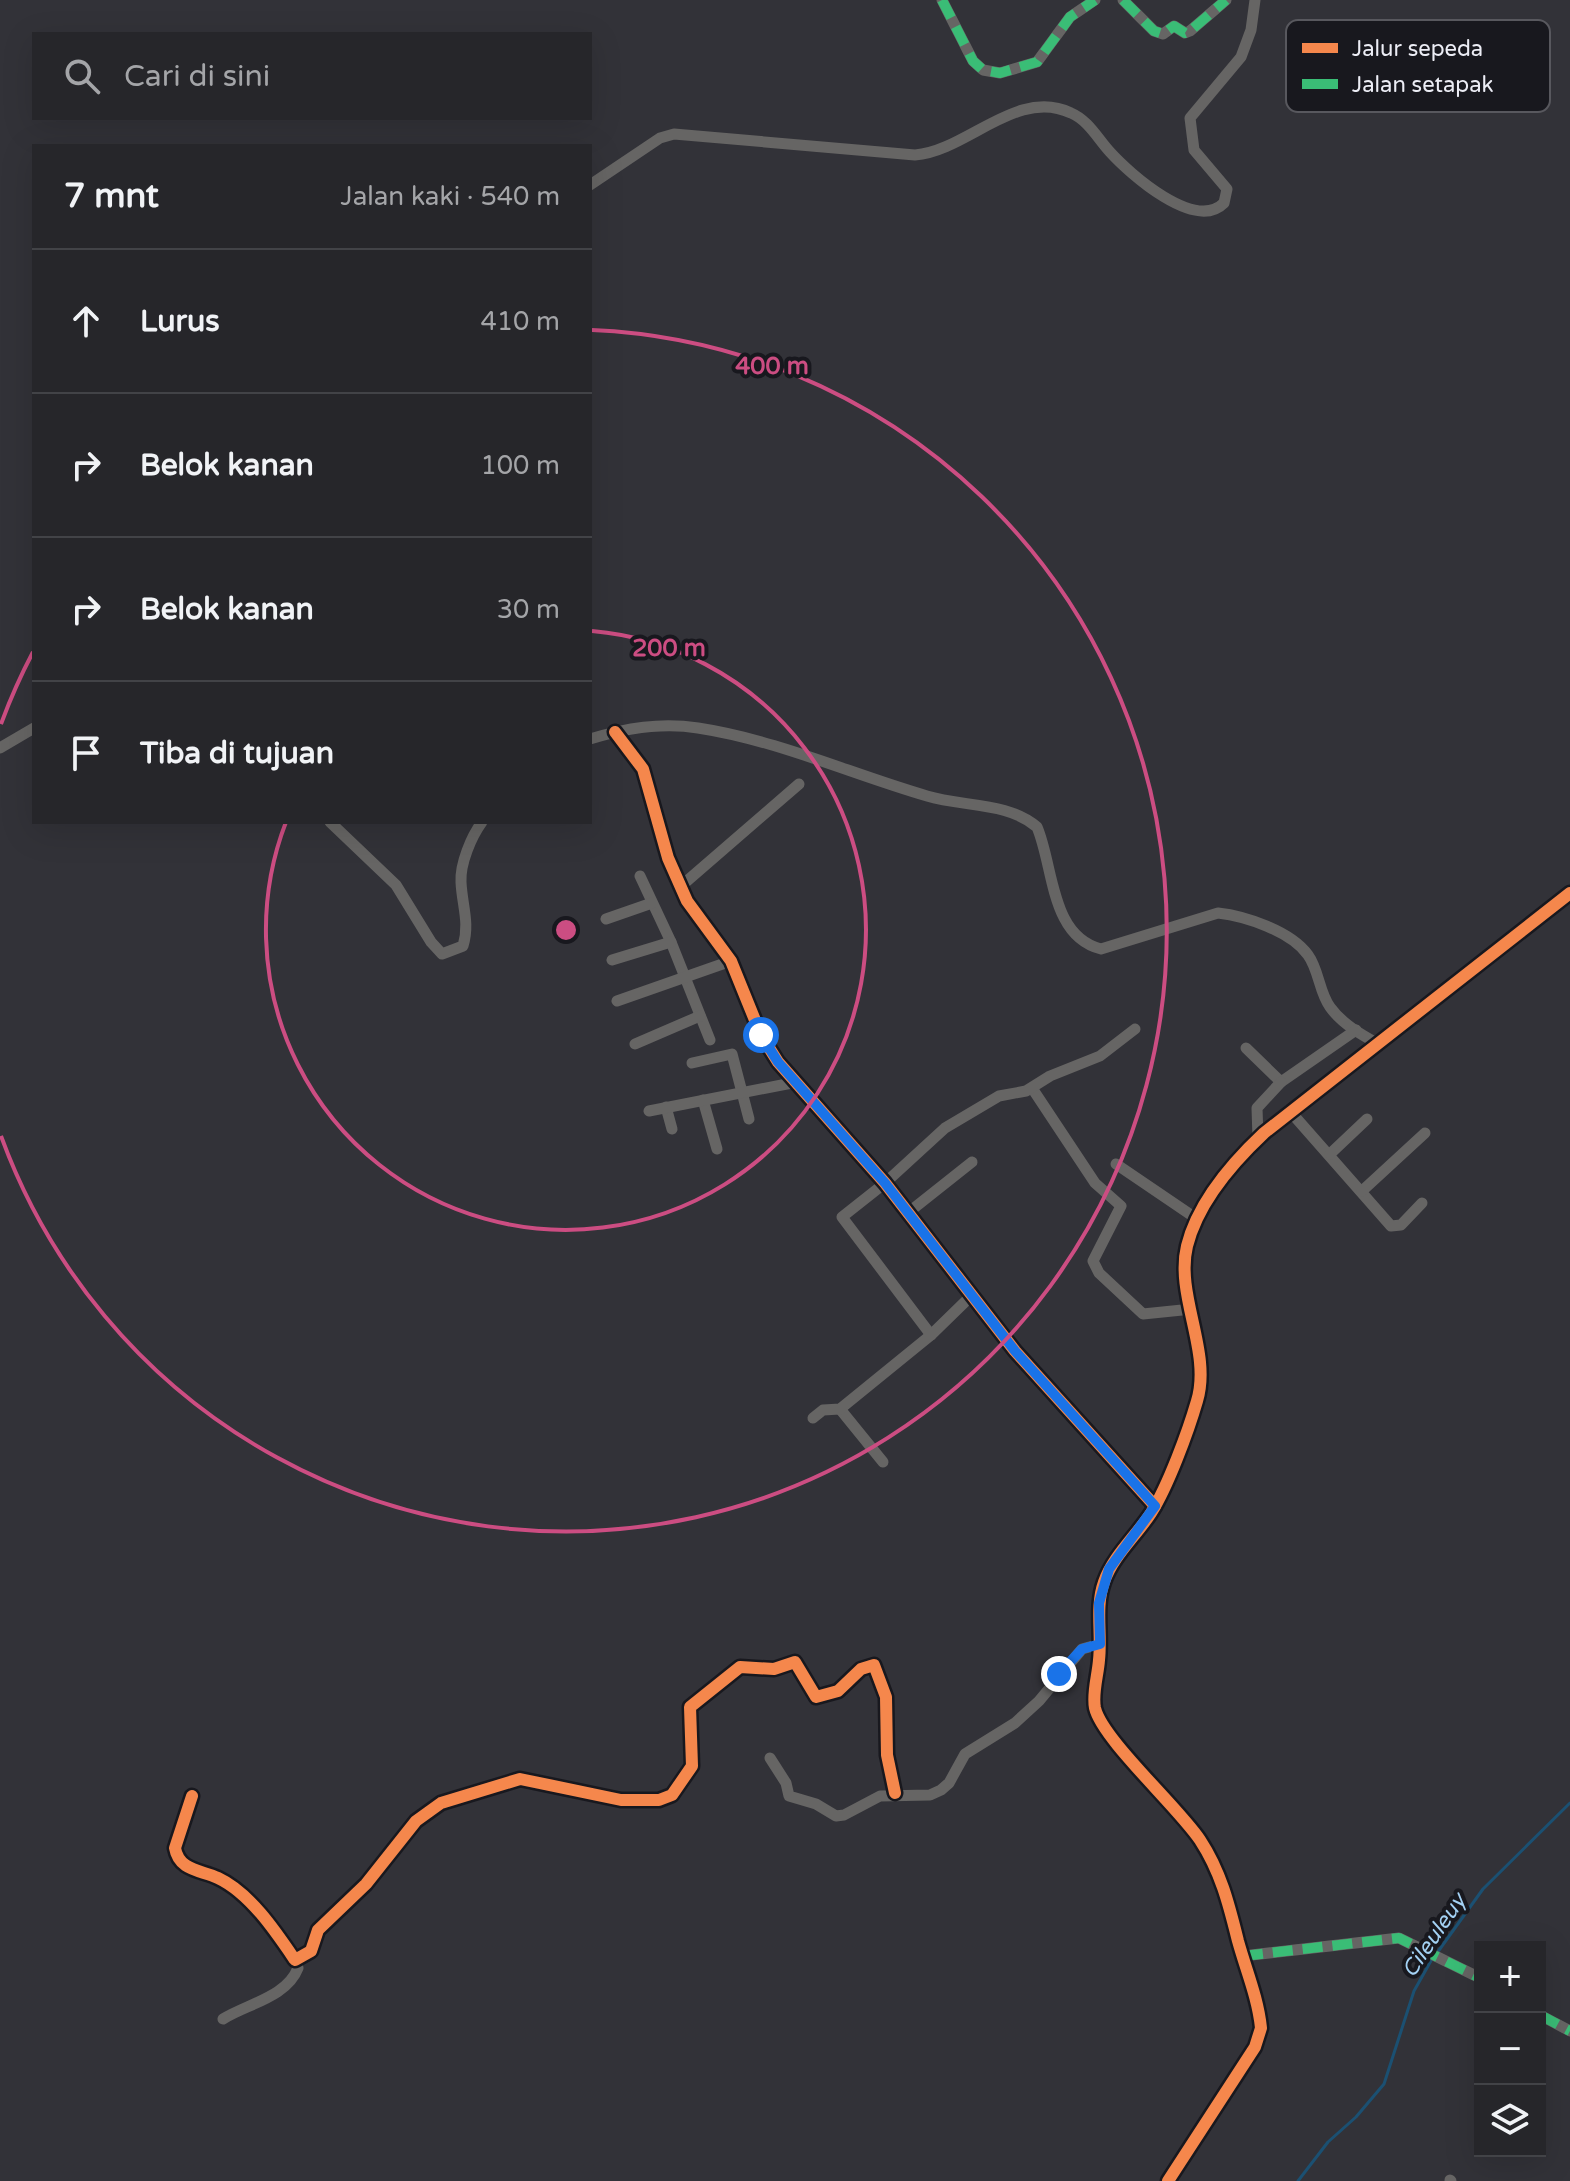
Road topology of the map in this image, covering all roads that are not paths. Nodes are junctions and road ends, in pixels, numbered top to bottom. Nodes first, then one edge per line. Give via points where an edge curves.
1 (942, 0) edge
2 (1095, 0) edge
3 (1123, 0) edge
4 (1226, 0) edge
5 (1255, 0) edge
6 (592, 184) edge
7 (32, 729) edge
8 (615, 732) junction
9 (592, 738) edge
10 (0, 748) edge
11 (799, 784) dead end
12 (332, 824) edge
13 (481, 824) edge
14 (640, 876) dead end
15 (680, 887) junction
16 (1570, 893) edge
17 (652, 903) junction
18 (606, 919) dead end
19 (671, 942) junction
20 (612, 960) dead end
21 (731, 961) junction
22 (684, 978) junction
23 (617, 1001) dead end
24 (700, 1016) junction
25 (1135, 1029) dead end
26 (1356, 1030) junction
27 (710, 1040) dead end
28 (635, 1044) dead end
29 (1380, 1045) junction
30 (1246, 1048) dead end
31 (692, 1063) dead end
32 (797, 1082) junction
33 (1281, 1082) junction
34 (1032, 1088) junction
35 (743, 1091) junction
36 (703, 1100) junction
37 (666, 1107) junction
38 (1289, 1110) junction
39 (649, 1111) dead end
40 (749, 1119) dead end
41 (1367, 1119) dead end
42 (672, 1129) dead end
43 (1425, 1133) dead end
44 (1258, 1138) junction
45 (717, 1149) dead end
46 (1330, 1154) junction
47 (972, 1162) dead end
48 (1116, 1164) dead end
49 (885, 1183) junction
50 (1362, 1191) junction
51 (1422, 1203) dead end
52 (909, 1212) junction
53 (1197, 1219) junction
54 (971, 1296) junction
55 (1192, 1309) junction
56 (931, 1335) junction
57 (840, 1409) junction
58 (813, 1418) dead end
59 (883, 1462) dead end
60 (1155, 1506) junction
61 (1100, 1644) junction
62 (770, 1758) dead end
63 (895, 1793) junction
64 (192, 1796) dead end
65 (1243, 1956) junction
66 (295, 1960) junction
67 (1474, 1975) edge
68 (1546, 2018) edge
69 (223, 2019) dead end
70 (1570, 2031) edge
71 (1168, 2181) edge

1 - 2 street via 973,61 983,70 1000,73 1037,62 1070,17
3 - 4 street via 1160,34 1174,26 1190,31
5 - 6 street via 1241,57 1190,118 1194,150 1227,189 1224,203 1214,210 1198,211 1163,197 1112,155 1078,117 1048,108 1002,118 947,149 915,155 669,135
7 - 10 street
8 - 9 street
8 - 15 street via 643,769
8 - 26 street via 651,725 699,728 810,756 930,797 1015,812 1037,827 1052,887 1084,943 1101,949 1218,913 1236,915 1282,935 1308,954 1329,1006
11 - 15 street
12 - 13 street via 396,885 442,954 463,946 468,928 461,879
14 - 17 street
15 - 21 street
16 - 29 street
17 - 18 street
17 - 19 street
19 - 20 street
19 - 22 street
21 - 22 street
21 - 32 street via 761,1035
22 - 23 street
22 - 24 street
24 - 27 street
24 - 28 street
25 - 34 street via 1100,1056
26 - 29 street
26 - 33 street
29 - 38 street
30 - 33 street
31 - 35 street via 732,1054
32 - 35 street
32 - 49 street
33 - 44 street via 1257,1108
34 - 49 street via 999,1096 945,1128
34 - 55 street via 1095,1183 1121,1206 1093,1261 1099,1273 1143,1314
35 - 36 street
35 - 40 street
36 - 37 street
36 - 45 street
37 - 39 street
37 - 42 street
38 - 44 street
38 - 46 street
41 - 46 street
43 - 50 street
44 - 53 street via 1221,1180
46 - 50 street
47 - 52 street
48 - 53 street
49 - 52 street
49 - 56 street via 842,1221
50 - 51 street via 1395,1227
52 - 54 street
53 - 55 street via 1186,1247
54 - 56 street
54 - 60 street
55 - 60 street via 1202,1381
56 - 57 street
57 - 58 street via 823,1410
57 - 59 street
60 - 61 street via 1109,1569 1099,1603
61 - 63 street via 1082,1649 1015,1723 965,1754 941,1790 921,1796
61 - 65 street via 1096,1712 1199,1839 1219,1873
62 - 63 street via 789,1796 832,1815
63 - 66 street via 887,1755 886,1697 874,1665 861,1669 838,1691 816,1697 795,1662 774,1669 740,1667 690,1707 692,1766 672,1795 659,1800 607,1799 520,1779 441,1803 416,1821 366,1884 318,1930 311,1951
64 - 66 street via 177,1856 239,1894
65 - 67 street via 1399,1938
65 - 71 street via 1261,2028 1255,2047
66 - 69 street via 294,1977 266,1999
68 - 70 street

